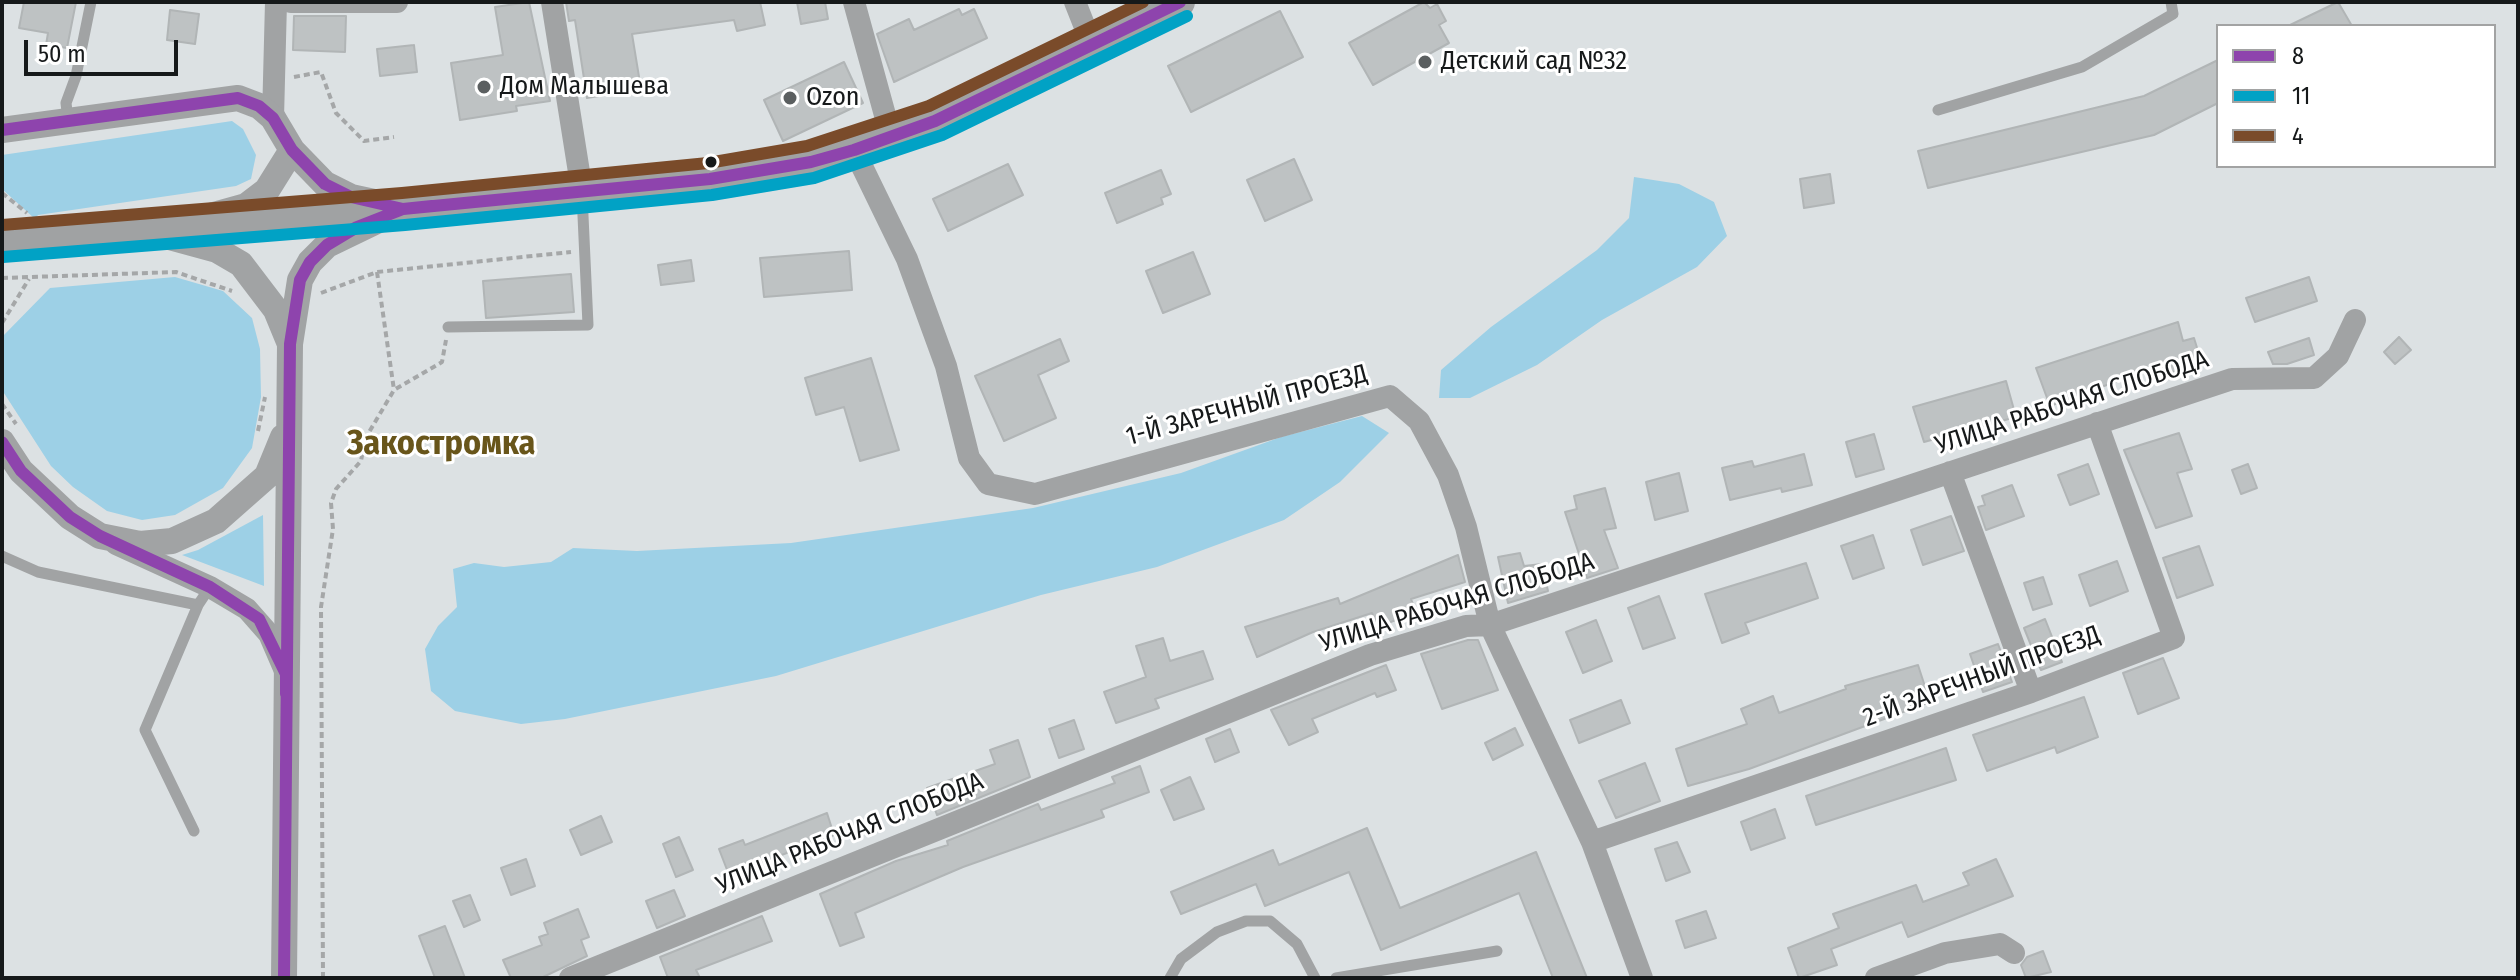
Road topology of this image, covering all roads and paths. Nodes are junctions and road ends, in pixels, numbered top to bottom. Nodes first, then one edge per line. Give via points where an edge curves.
1 (91, 2) edge
2 (276, 2) edge
3 (291, 2) edge
4 (397, 2) edge
5 (552, 2) edge
6 (854, 2) edge
7 (1075, 2) edge
8 (1180, 2) edge
9 (2171, 2) edge
10 (1092, 45) junction
11 (304, 76) dead end
12 (1938, 110) dead end
13 (273, 118) junction
14 (68, 120) junction
15 (2, 130) edge
16 (394, 137) dead end
17 (891, 137) junction
18 (292, 150) junction
19 (854, 150) junction
20 (582, 191) junction
21 (2, 193) edge
22 (403, 209) junction
23 (35, 219) dead end
24 (140, 229) junction
25 (2, 241) edge
26 (584, 251) junction
27 (377, 272) junction
28 (2, 278) edge
29 (29, 279) junction
30 (238, 296) dead end
31 (311, 296) dead end
32 (2355, 320) dead end
33 (2, 323) edge
34 (448, 327) joint
35 (290, 344) junction
36 (266, 383) dead end
37 (394, 390) junction
38 (2, 404) edge
39 (2097, 423) junction
40 (288, 426) junction
41 (10, 435) edge
42 (257, 437) dead end
43 (1950, 472) junction
44 (100, 536) junction
45 (2, 556) edge
46 (204, 596) junction
47 (1490, 625) junction
48 (286, 674) junction
49 (2031, 692) junction
50 (194, 831) dead end
51 (1592, 842) junction
52 (1497, 951) dead end
53 (2014, 953) dead end
54 (284, 978) edge
55 (323, 978) edge
56 (570, 978) edge
57 (1170, 978) edge
58 (1315, 978) edge
59 (1336, 978) edge
60 (1642, 978) edge
61 (1876, 978) edge

1 - 14 lane via 66,103
2 - 13 street
3 - 4 street
5 - 20 street
6 - 17 street
7 - 10 street
8 - 10 main road
9 - 12 lane via 2173,14 2082,67
10 - 17 main road
11 - 16 path via 321,72 336,113 364,141
13 - 14 street via 238,98
13 - 18 street
14 - 15 street
17 - 19 main road
18 - 22 street via 325,184 351,197
18 - 24 street via 267,190 246,206
19 - 20 main road via 710,179
19 - 47 street, 1-Й ЗАРЕЧНЫЙ ПРОЕЗД via 907,259 946,366 969,458 988,484 1035,494 1390,396 1419,421 1448,475
20 - 22 main road
20 - 26 lane
21 - 23 path
22 - 24 main road
22 - 35 street via 357,227 310,262 300,280
24 - 25 main road
24 - 35 street via 217,250 241,264 268,297
26 - 27 path
26 - 34 lane via 588,325
27 - 31 path
27 - 37 path
28 - 29 path
29 - 30 path via 176,272
29 - 33 path
32 - 39 street, УЛИЦА РАБОЧАЯ СЛОБОДА via 2338,356 2314,378 2232,379
34 - 37 path via 442,362
35 - 40 street
36 - 42 path
37 - 55 path via 365,439 361,461 336,489 331,503 333,529 321,607
38 - 41 path
39 - 43 street, УЛИЦА РАБОЧАЯ СЛОБОДА
39 - 49 street, 2-Й ЗАРЕЧНЫЙ ПРОЕЗД via 2174,638
40 - 44 street via 267,476 216,521 172,541
40 - 48 street
41 - 44 street via 21,471
43 - 47 street, УЛИЦА РАБОЧАЯ СЛОБОДА
43 - 49 street
44 - 46 street
45 - 46 lane via 38,572
46 - 48 street via 259,619
46 - 50 lane via 145,730
47 - 51 street, 1-Й ЗАРЕЧНЫЙ ПРОЕЗД
47 - 56 street, УЛИЦА РАБОЧАЯ СЛОБОДА via 1466,626 1370,655
48 - 54 street
49 - 51 street, 2-Й ЗАРЕЧНЫЙ ПРОЕЗД
51 - 60 street, 1-Й ЗАРЕЧНЫЙ ПРОЕЗД
52 - 59 lane
53 - 61 street via 2000,944 1945,953
57 - 58 lane via 1181,959 1217,932 1246,921 1270,921 1297,944

